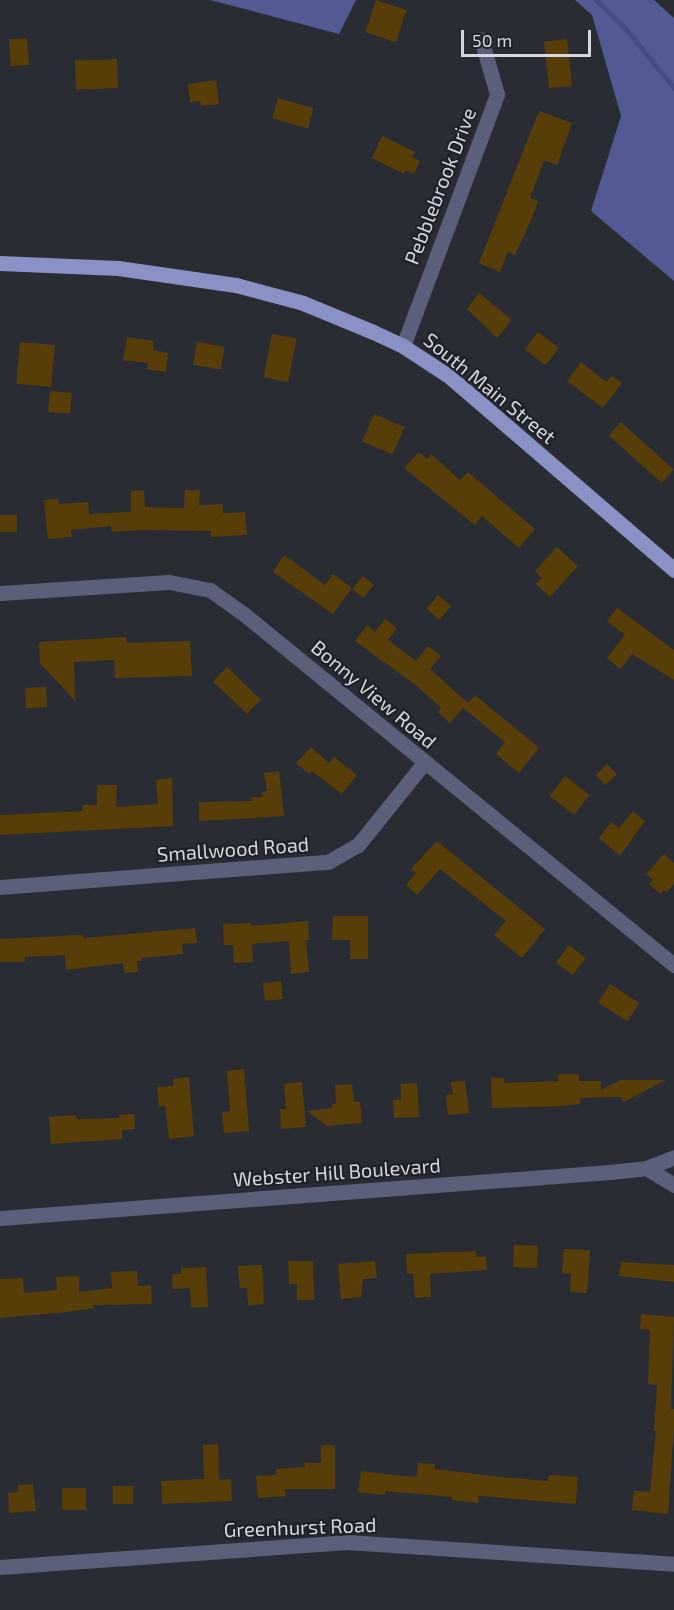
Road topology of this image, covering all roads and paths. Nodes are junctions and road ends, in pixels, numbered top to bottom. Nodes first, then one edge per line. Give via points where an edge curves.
1 (481, 39) dead end
2 (0, 264) edge
3 (403, 346) junction
4 (674, 570) edge
5 (0, 593) edge
6 (424, 763) junction
7 (0, 887) edge
8 (674, 965) edge
9 (674, 1157) edge
10 (646, 1168) junction
11 (674, 1185) edge
12 (0, 1218) edge
13 (674, 1564) edge
14 (0, 1566) edge

1 - 3 street, Pebblebrook Drive via 497,94
2 - 3 main road, South Main Street via 118,268 236,285 325,311
3 - 4 main road, South Main Street via 450,377
5 - 6 street, Bonny View Road via 169,582 210,590
6 - 7 street, Smallwood Road via 358,845 328,862
6 - 8 street, Bonny View Road
9 - 10 street, Webster Hill Boulevard
10 - 11 street
10 - 12 street, Webster Hill Boulevard
13 - 14 street, Greenhurst Road via 347,1542

